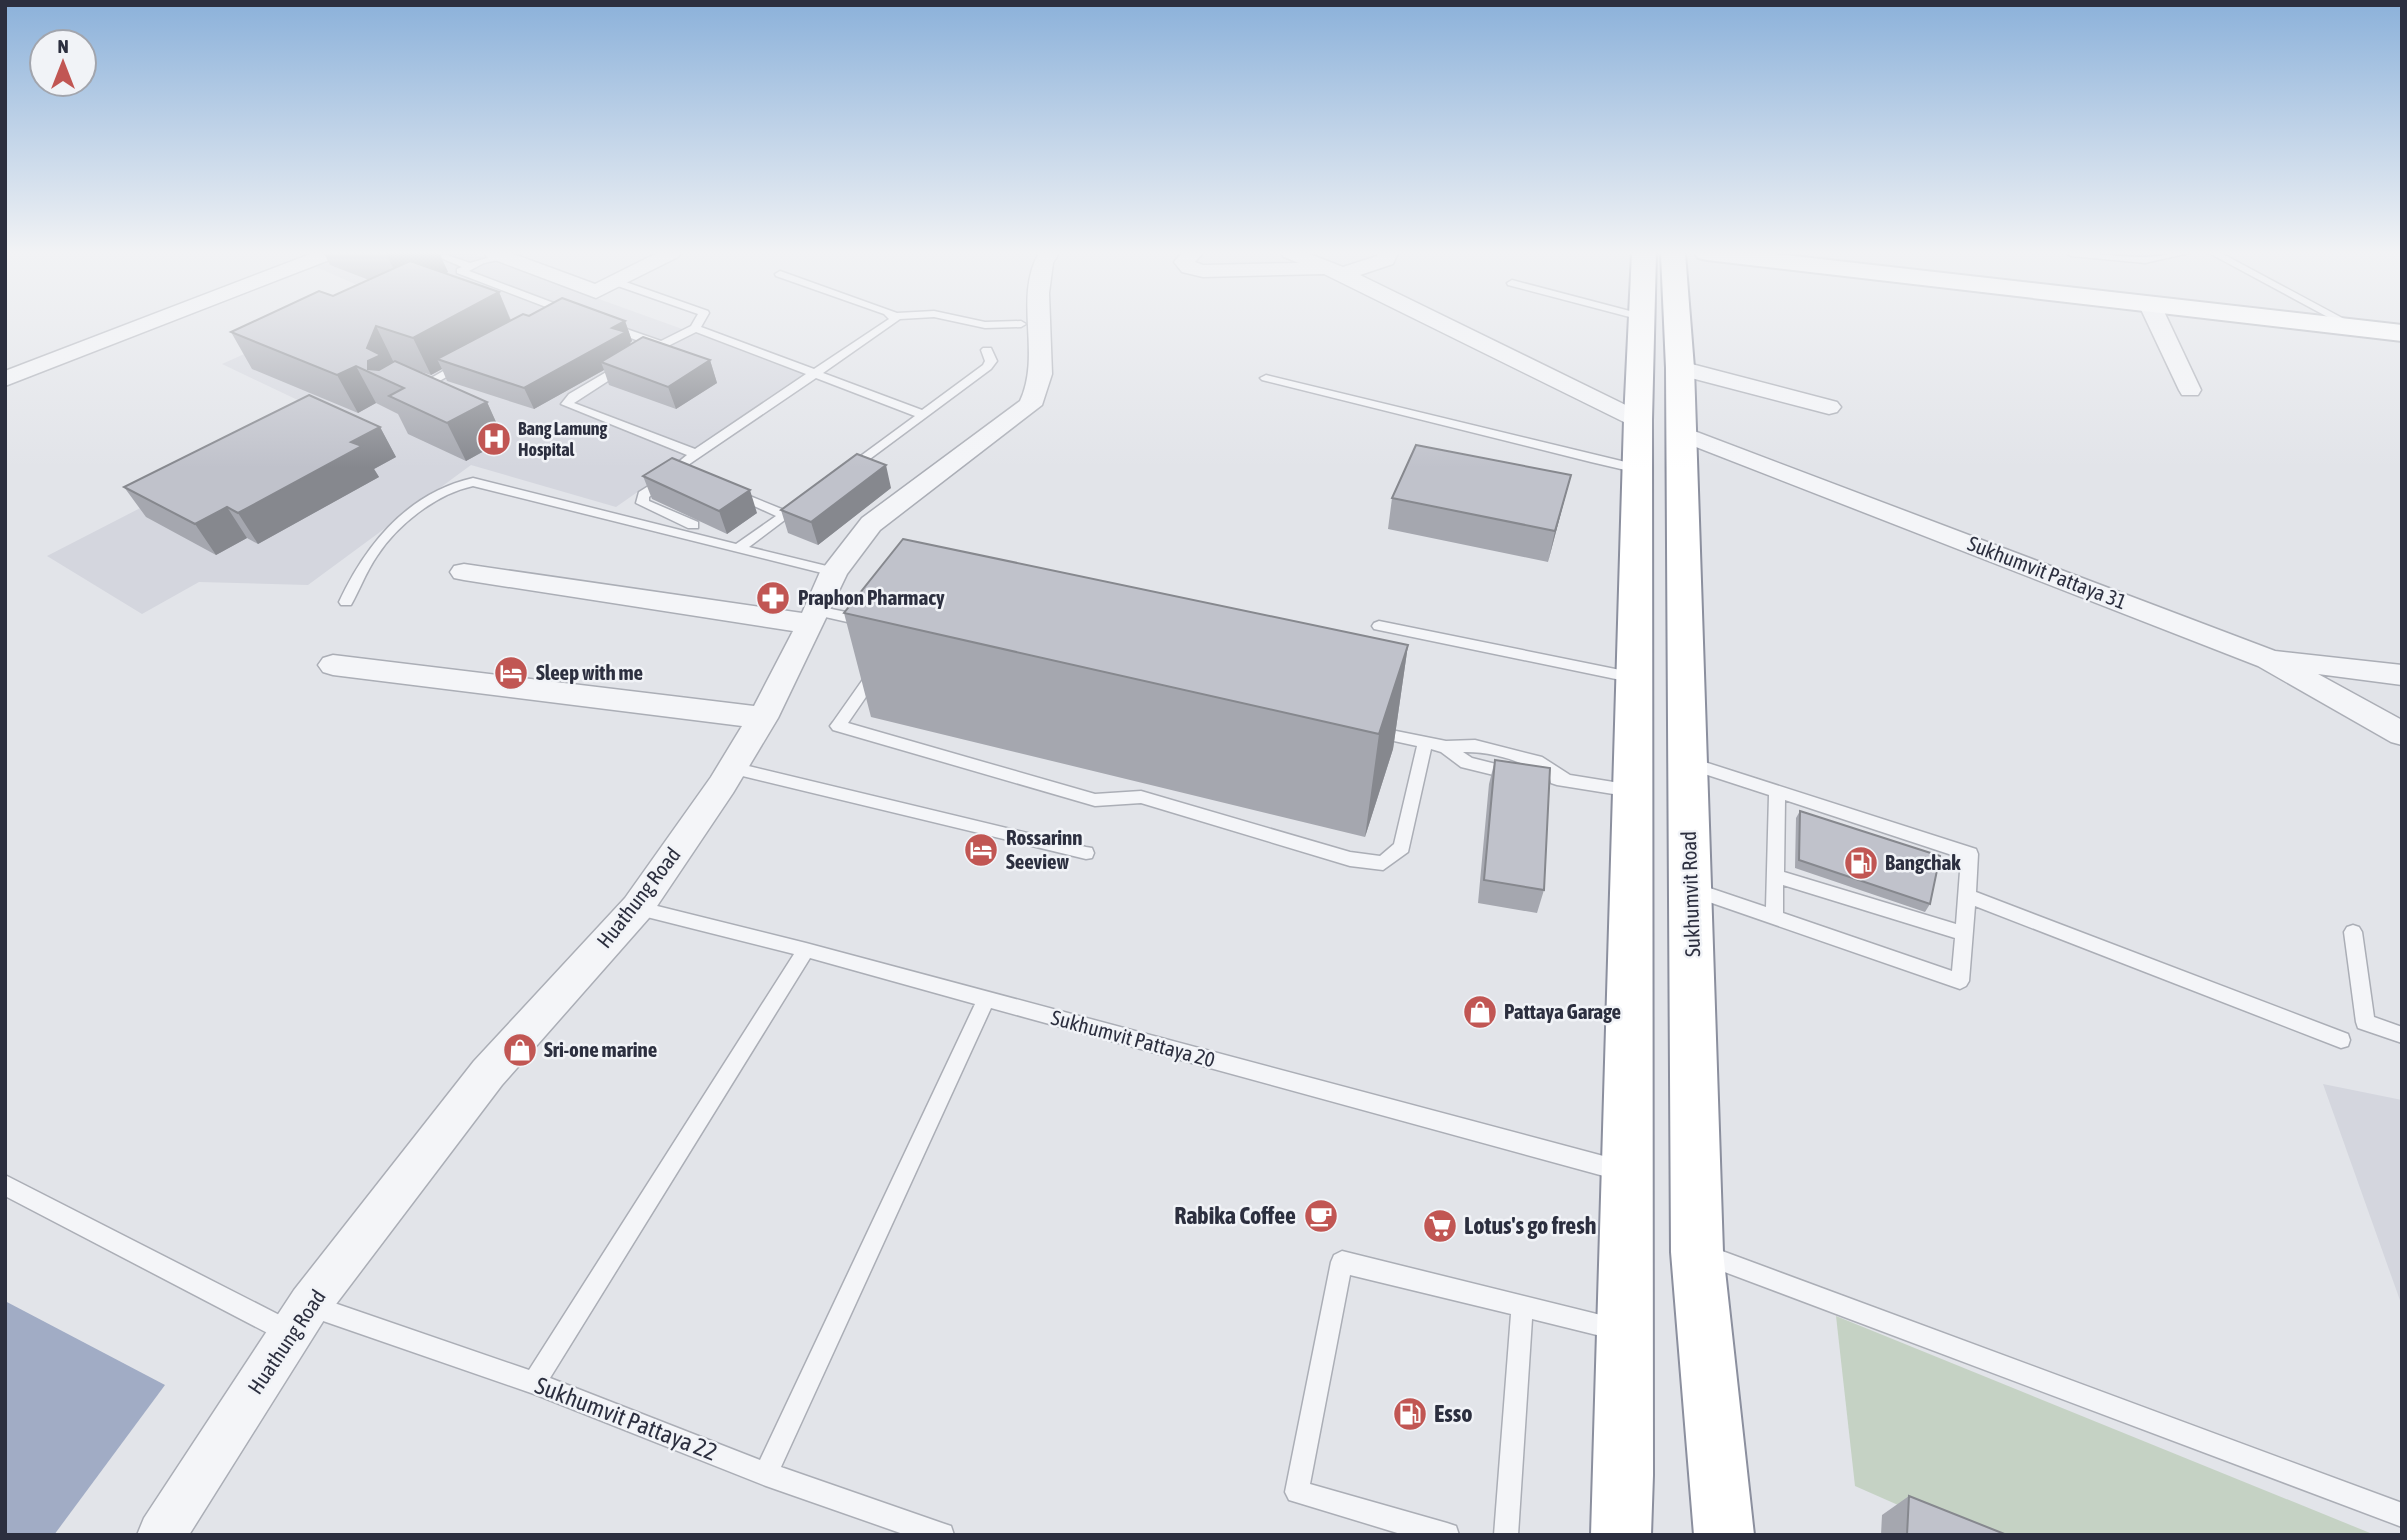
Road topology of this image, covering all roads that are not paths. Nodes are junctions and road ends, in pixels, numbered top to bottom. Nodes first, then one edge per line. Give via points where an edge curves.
1 (145, 325) edge
2 (605, 325) edge
3 (697, 325) edge
4 (889, 325) edge
5 (1040, 325) edge
6 (1444, 325) edge
7 (1641, 325) edge
8 (1677, 325) edge
9 (2159, 325) edge
10 (2336, 325) edge
11 (2350, 325) edge
12 (2354, 327) junction
13 (695, 328) junction
14 (2402, 333) edge
15 (661, 345) junction
16 (987, 350) dead end
17 (478, 356) edge
18 (1680, 368) junction
19 (815, 375) junction
20 (1266, 378) dead end
21 (5, 379) edge
22 (2190, 390) dead end
23 (405, 396) edge
24 (1829, 407) dead end
25 (924, 415) junction
26 (1638, 420) junction
27 (1681, 433) junction
28 (696, 454) junction
29 (1638, 468) junction
30 (683, 470) junction
31 (836, 480) edge
32 (708, 484) edge
33 (721, 489) edge
34 (806, 501) edge
35 (785, 515) junction
36 (694, 525) dead end
37 (740, 547) junction
38 (464, 572) dead end
39 (834, 572) junction
40 (346, 602) dead end
41 (814, 617) junction
42 (880, 625) edge
43 (1379, 626) dead end
44 (2268, 659) junction
45 (884, 662) edge
46 (333, 665) dead end
47 (2402, 675) edge
48 (1634, 678) junction
49 (763, 718) junction
50 (1357, 728) edge
51 (2402, 734) edge
52 (1425, 743) junction
53 (1687, 762) junction
54 (732, 768) junction
55 (1632, 791) junction
56 (1777, 791) junction
57 (1086, 853) dead end
58 (1775, 876) junction
59 (1691, 888) junction
60 (1966, 896) junction
61 (637, 908) junction
62 (1774, 917) junction
63 (2353, 932) dead end
64 (1964, 933) junction
65 (806, 950) junction
66 (986, 1000) junction
67 (2402, 1035) edge
68 (2341, 1040) dead end
69 (1628, 1173) junction
70 (5, 1185) edge
71 (1697, 1252) junction
72 (1522, 1306) junction
73 (300, 1319) junction
74 (1626, 1331) junction
75 (534, 1383) junction
76 (766, 1474) junction
77 (2402, 1514) edge
78 (161, 1535) edge
79 (942, 1535) edge
80 (1447, 1535) edge
81 (1506, 1535) edge
82 (1621, 1535) edge
83 (1724, 1535) edge

1 - 21 street
2 - 15 lane
3 - 13 lane
4 - 19 lane
5 - 39 street, Huathung Road via 1041,376 1030,405 871,524
6 - 26 street
7 - 26 main road
8 - 18 main road, Sukhumvit Road
9 - 22 street
10 - 12 main road
11 - 12 lane
12 - 14 main road
13 - 15 lane
13 - 19 lane
15 - 28 lane via 573,396 567,404
16 - 25 lane via 990,364
17 - 23 lane
18 - 24 street
18 - 27 main road, Sukhumvit Road
19 - 25 lane
19 - 28 lane
20 - 29 lane via 1560,453
25 - 31 lane
26 - 29 main road
27 - 44 street, Sukhumvit Pattaya 31
27 - 53 main road, Sukhumvit Road
28 - 30 lane via 682,464
29 - 48 main road
30 - 32 lane
30 - 36 lane via 643,495 642,503
33 - 35 lane
34 - 35 lane
35 - 37 lane
37 - 39 lane
37 - 40 lane via 484,484 464,483 442,492 388,534 367,561
38 - 41 street
39 - 41 street, Huathung Road
41 - 42 lane
41 - 49 street, Huathung Road
43 - 48 lane
44 - 47 street
44 - 51 street, Sukhumvit Pattaya 31
45 - 52 lane via 838,726 1095,800 1141,797 1350,859 1383,863 1402,847
46 - 49 street
48 - 55 main road
49 - 54 street, Huathung Road
50 - 52 lane
52 - 55 lane via 1446,747 1467,763 1533,779 1564,779
53 - 56 lane
53 - 59 main road, Sukhumvit Road
54 - 57 lane
54 - 61 street, Huathung Road
55 - 69 main road
56 - 58 lane
56 - 60 lane via 1970,854
58 - 62 lane
58 - 64 lane
59 - 62 lane
59 - 71 main road, Sukhumvit Road
60 - 64 lane
60 - 68 lane
61 - 65 lane, Sukhumvit Pattaya 20
61 - 73 street, Huathung Road via 488,1073
62 - 64 lane via 1960,981
63 - 67 lane via 2365,1021
65 - 66 lane, Sukhumvit Pattaya 20
65 - 75 lane
66 - 69 lane, Sukhumvit Pattaya 20
66 - 76 lane
69 - 74 main road
70 - 73 lane, Sukhumvit Pattaya 22
71 - 77 lane
71 - 83 main road, Sukhumvit Road
72 - 74 lane
72 - 80 lane via 1342,1262 1297,1492
72 - 81 lane
73 - 75 lane, Sukhumvit Pattaya 22
73 - 78 street, Huathung Road
74 - 82 main road
75 - 76 lane, Sukhumvit Pattaya 22
76 - 79 lane, Sukhumvit Pattaya 22

